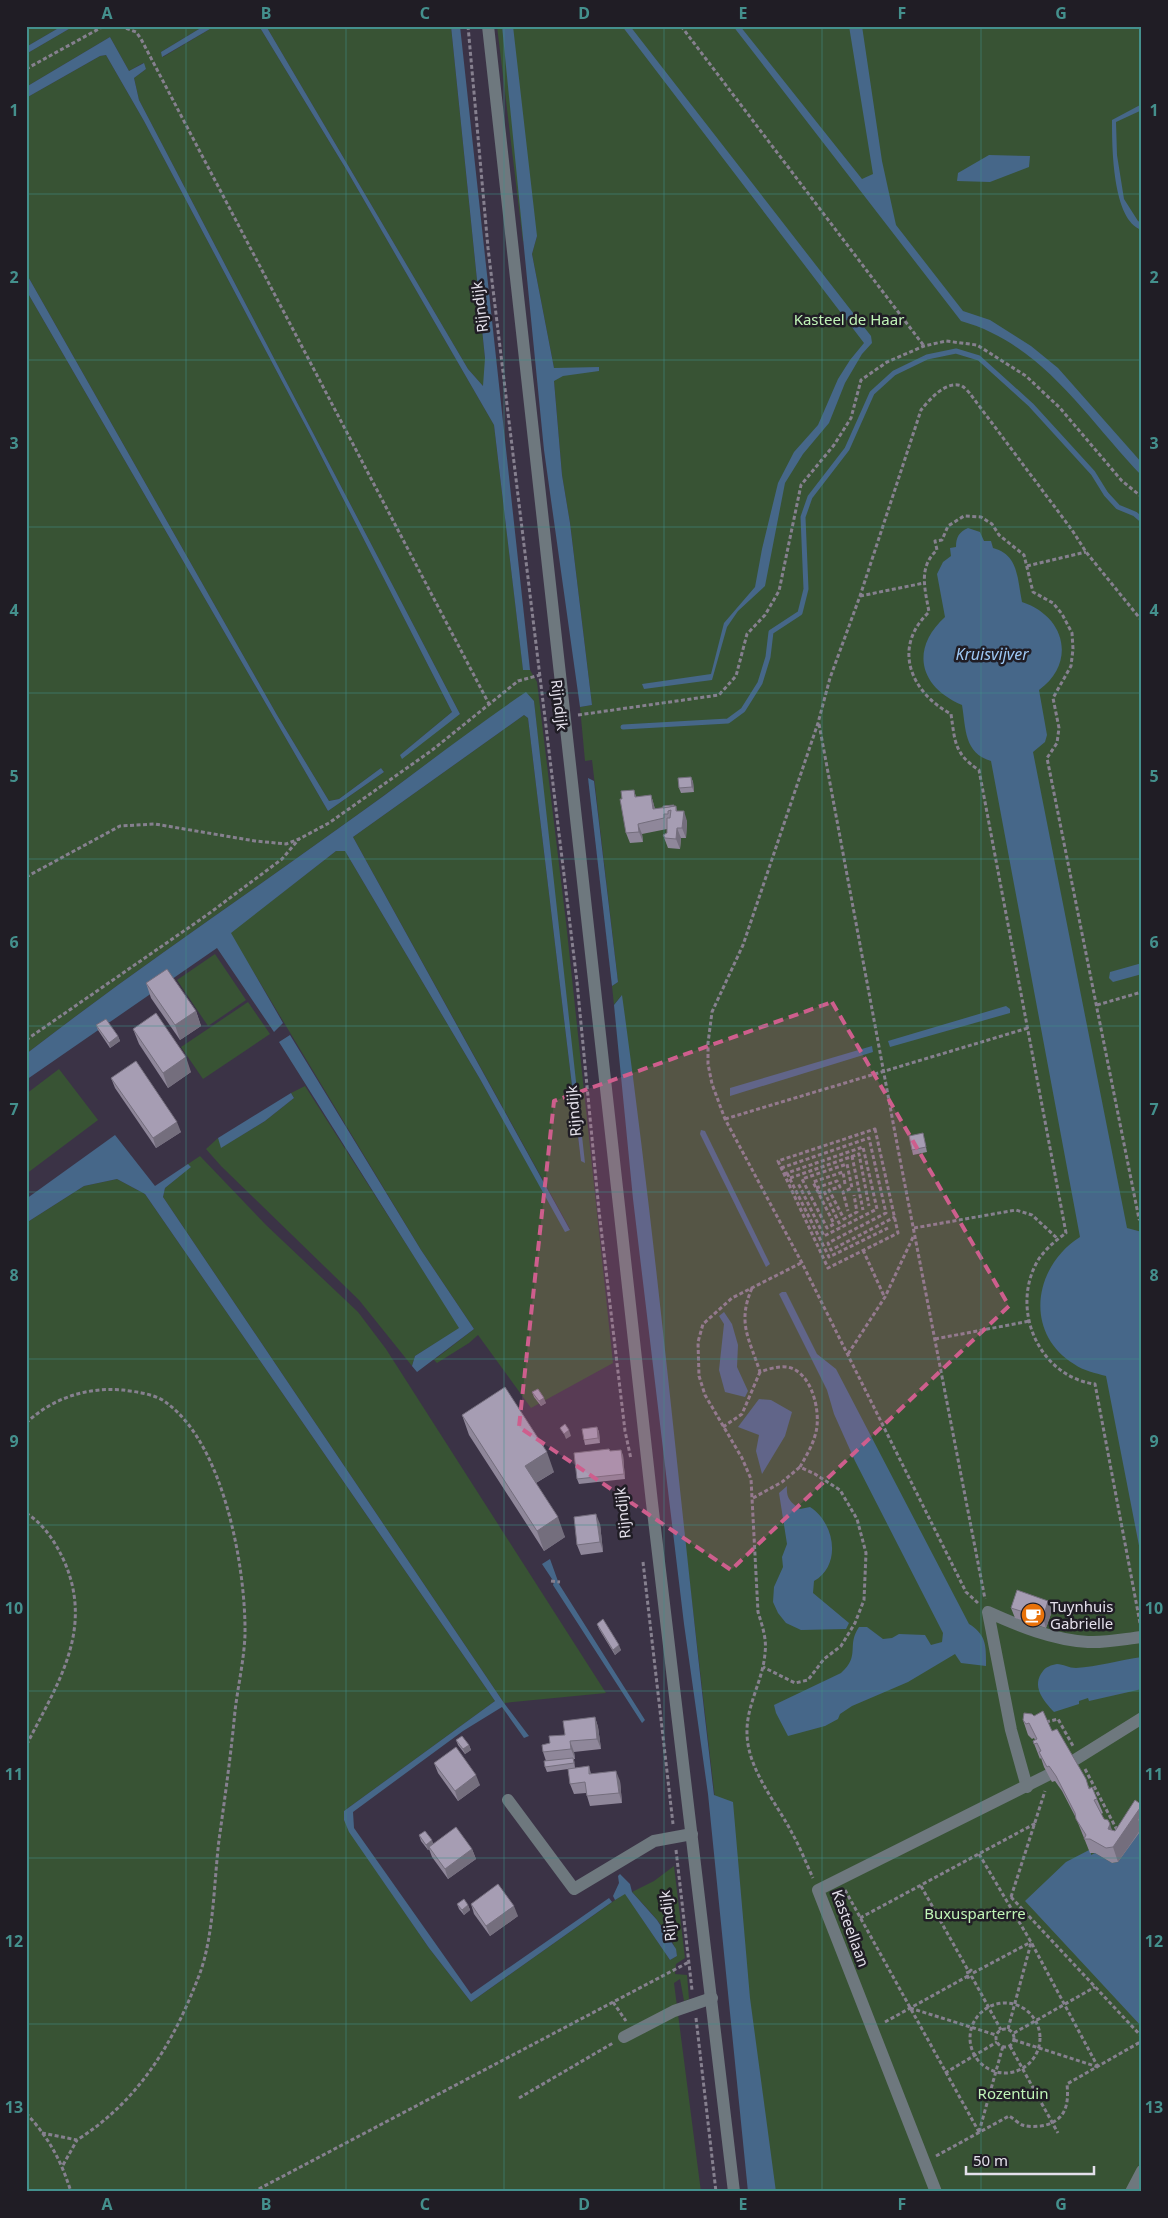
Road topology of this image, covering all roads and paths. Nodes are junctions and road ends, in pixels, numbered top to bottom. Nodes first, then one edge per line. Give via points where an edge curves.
1 (104, 26) edge
2 (120, 26) edge
3 (139, 26) edge
4 (468, 26) edge
5 (488, 26) edge
6 (680, 26) edge
7 (136, 32) junction
8 (26, 70) edge
9 (924, 346) junction
10 (1142, 497) edge
11 (1086, 552) junction
12 (1027, 566) junction
13 (924, 583) junction
14 (860, 596) junction
15 (1142, 621) edge
16 (540, 675) junction
17 (489, 704) junction
18 (590, 714) dead end
19 (818, 723) junction
20 (299, 839) junction
21 (26, 877) edge
22 (1142, 992) edge
23 (1097, 1005) junction
24 (1028, 1028) junction
25 (26, 1040) edge
26 (884, 1070) junction
27 (725, 1119) junction
28 (852, 1156) junction
29 (781, 1168) junction
30 (786, 1173) junction
31 (790, 1178) junction
32 (798, 1183) dead end
33 (845, 1184) dead end
34 (816, 1188) junction
35 (818, 1193) junction
36 (854, 1195) dead end
37 (869, 1206) dead end
38 (863, 1210) dead end
39 (848, 1211) dead end
40 (895, 1217) junction
41 (1142, 1220) edge
42 (841, 1227) junction
43 (888, 1228) dead end
44 (914, 1228) junction
45 (914, 1234) junction
46 (1058, 1239) junction
47 (863, 1250) junction
48 (802, 1263) junction
49 (752, 1286) junction
50 (885, 1297) junction
51 (1030, 1321) junction
52 (935, 1339) junction
53 (848, 1354) junction
54 (760, 1372) junction
55 (26, 1423) edge
56 (723, 1427) junction
57 (632, 1463) dead end
58 (800, 1467) junction
59 (753, 1498) junction
60 (26, 1513) edge
61 (642, 1560) dead end
62 (552, 1581) dead end
63 (560, 1582) dead end
64 (988, 1612) junction
65 (1141, 1630) edge
66 (763, 1667) junction
67 (1142, 1718) edge
68 (1039, 1723) edge
69 (26, 1746) edge
70 (1076, 1759) junction
71 (1048, 1775) joint
72 (1027, 1787) junction
73 (508, 1800) dead end
74 (1036, 1823) junction
75 (692, 1834) junction
76 (674, 1837) junction
77 (1121, 1837) edge
78 (979, 1854) junction
79 (840, 1880) junction
80 (920, 1886) junction
81 (818, 1890) junction
82 (1011, 1898) junction
83 (1009, 1902) junction
84 (860, 1918) junction
85 (1031, 1942) junction
86 (689, 1962) junction
87 (970, 1975) junction
88 (1096, 1987) junction
89 (712, 1998) junction
90 (613, 2002) junction
91 (694, 2003) junction
92 (1015, 2004) junction
93 (1065, 2004) junction
94 (988, 2007) junction
95 (910, 2008) junction
96 (1036, 2020) junction
97 (972, 2028) junction
98 (872, 2029) junction
99 (1008, 2029) junction
100 (1001, 2030) junction
101 (1014, 2033) junction
102 (629, 2034) junction
103 (996, 2035) junction
104 (1142, 2039) edge
105 (1014, 2040) junction
106 (997, 2042) junction
107 (1003, 2046) junction
108 (1010, 2046) junction
109 (1039, 2048) junction
110 (975, 2055) junction
111 (1098, 2067) junction
112 (1022, 2068) junction
113 (996, 2072) junction
114 (945, 2073) junction
115 (519, 2098) dead end
116 (26, 2114) edge
117 (1052, 2123) junction
118 (979, 2132) junction
119 (42, 2133) junction
120 (1058, 2133) dead end
121 (77, 2140) junction
122 (924, 2163) junction
123 (63, 2167) junction
124 (1142, 2171) edge
125 (71, 2192) edge
126 (253, 2192) edge
127 (716, 2192) edge
128 (734, 2192) edge
129 (936, 2192) edge
130 (1131, 2192) edge

1 - 8 path
2 - 7 path
3 - 7 path
4 - 16 path, Rijndijk via 488,248
5 - 75 street, Rijndijk via 652,1503
6 - 9 path
7 - 17 path
9 - 10 path via 946,341 977,345 1026,376 1060,408 1122,481
9 - 18 path via 887,362 861,380 851,418 834,445 801,485 778,591 765,615 747,634 736,676 719,695
11 - 12 path
11 - 14 path via 971,395 962,386 952,386 938,392 922,410
11 - 15 path
12 - 13 path via 1024,555 999,535 992,524 981,517 964,516 948,526 942,540 935,541 937,550 924,565
12 - 23 path via 1033,592 1053,603 1072,633 1071,666 1054,698 1059,728 1057,743 1047,758
13 - 14 path
13 - 24 path via 929,612 917,626 910,648 912,674 924,694 950,714 958,752 964,761 978,770
14 - 19 path via 830,678
16 - 17 path via 518,681
16 - 57 path, Rijndijk via 577,982 599,1211 625,1431
17 - 20 path via 336,818
19 - 26 path
19 - 27 path via 743,945 712,1012 708,1064
20 - 21 path via 286,844 155,824 120,826
20 - 25 path via 282,859 207,915
22 - 23 path
23 - 41 path via 1139,1219
24 - 26 path
24 - 46 path via 1066,1232
26 - 27 path
26 - 44 path
27 - 48 path
28 - 31 path
28 - 37 path via 858,1154
28 - 38 path
29 - 30 path
29 - 40 path via 778,1161 875,1129
29 - 40 path via 869,1138 886,1213 828,1243 830,1250
30 - 31 path
30 - 42 path via 864,1147 877,1209
30 - 47 path via 828,1268
31 - 43 path via 829,1257
32 - 42 path via 824,1236
33 - 34 path via 843,1172 813,1182
34 - 35 path
34 - 36 path via 838,1180 840,1187 829,1190 844,1219 857,1212
35 - 39 path via 834,1224 827,1228 802,1179 847,1164 852,1188 843,1192
35 - 42 path via 824,1191
40 - 47 path via 898,1233
44 - 45 path
44 - 46 path via 1016,1210 1032,1215
45 - 50 path
45 - 52 path
46 - 51 path via 1036,1264 1029,1290
47 - 50 path
48 - 49 path
48 - 53 path
49 - 54 path via 743,1318
49 - 56 path via 732,1298 703,1324 698,1342 699,1376 704,1395
50 - 53 path
51 - 52 path
51 - 65 path via 1034,1339 1054,1366 1083,1382 1096,1384
52 - 64 path
53 - 64 path via 966,1592
54 - 56 path via 742,1414
54 - 58 path via 787,1367 797,1372 812,1393 817,1416 816,1431
55 - 121 path via 57,1400 85,1391 139,1392 167,1402 186,1420 201,1442 213,1470 237,1548 245,1612 233,1742 211,1915 200,1971 148,2076 103,2124
56 - 59 path via 751,1479
58 - 59 path via 782,1482
58 - 66 path via 840,1490 857,1519 866,1553 864,1600 849,1635 808,1680 795,1683
59 - 66 path via 758,1612 764,1629 766,1652
60 - 69 path via 38,1520 58,1546 70,1575 76,1605 75,1635 66,1667
61 - 76 path, Rijndijk
62 - 63 path
64 - 65 street via 1053,1636 1090,1642
64 - 72 street via 1011,1730
66 - 81 path via 748,1710 750,1756 793,1834
67 - 70 street
68 - 70 path via 1058,1719
70 - 77 path
71 - 72 street, Kasteellaan
71 - 74 path
72 - 79 street, Kasteellaan
73 - 76 street via 574,1889 654,1841
74 - 78 path
74 - 82 path
75 - 76 street
75 - 89 street, Rijndijk
76 - 86 path, Rijndijk
78 - 80 path
78 - 83 path
79 - 81 street, Kasteellaan
79 - 84 path
80 - 84 path
80 - 87 path
81 - 98 street, Kasteellaan
82 - 83 path
82 - 88 path
83 - 85 path
84 - 95 path
85 - 87 path
85 - 92 path
85 - 93 path
86 - 90 path
86 - 91 path, Rijndijk
87 - 94 path
87 - 95 path
88 - 93 path
88 - 104 path
89 - 91 street
89 - 128 street, Rijndijk
90 - 102 path
90 - 126 path
91 - 102 street
91 - 127 path, Rijndijk
92 - 94 path via 1001,2003
92 - 96 path
92 - 99 path
93 - 96 path
93 - 111 path
94 - 97 path
94 - 100 path
95 - 97 path
95 - 98 path
95 - 114 path
96 - 101 path
96 - 109 path
97 - 103 path
97 - 110 path via 970,2042
98 - 122 street, Kasteellaan
99 - 100 path
99 - 101 path
100 - 103 path
101 - 105 path
102 - 115 path
103 - 106 path
104 - 111 path
105 - 108 path
105 - 109 path
106 - 107 path
106 - 110 path
107 - 108 path
107 - 113 path
108 - 112 path
109 - 111 path
109 - 112 path via 1033,2060
110 - 113 path via 984,2066
110 - 114 path
111 - 117 path via 1067,2084 1066,2107 1058,2120
112 - 113 path
112 - 117 path
113 - 118 path
114 - 118 path
116 - 119 path
117 - 118 path via 1031,2127 1009,2116
117 - 120 path
118 - 122 path
119 - 121 path
119 - 123 path
121 - 123 path
122 - 129 street, Kasteellaan
123 - 125 path
124 - 130 street

